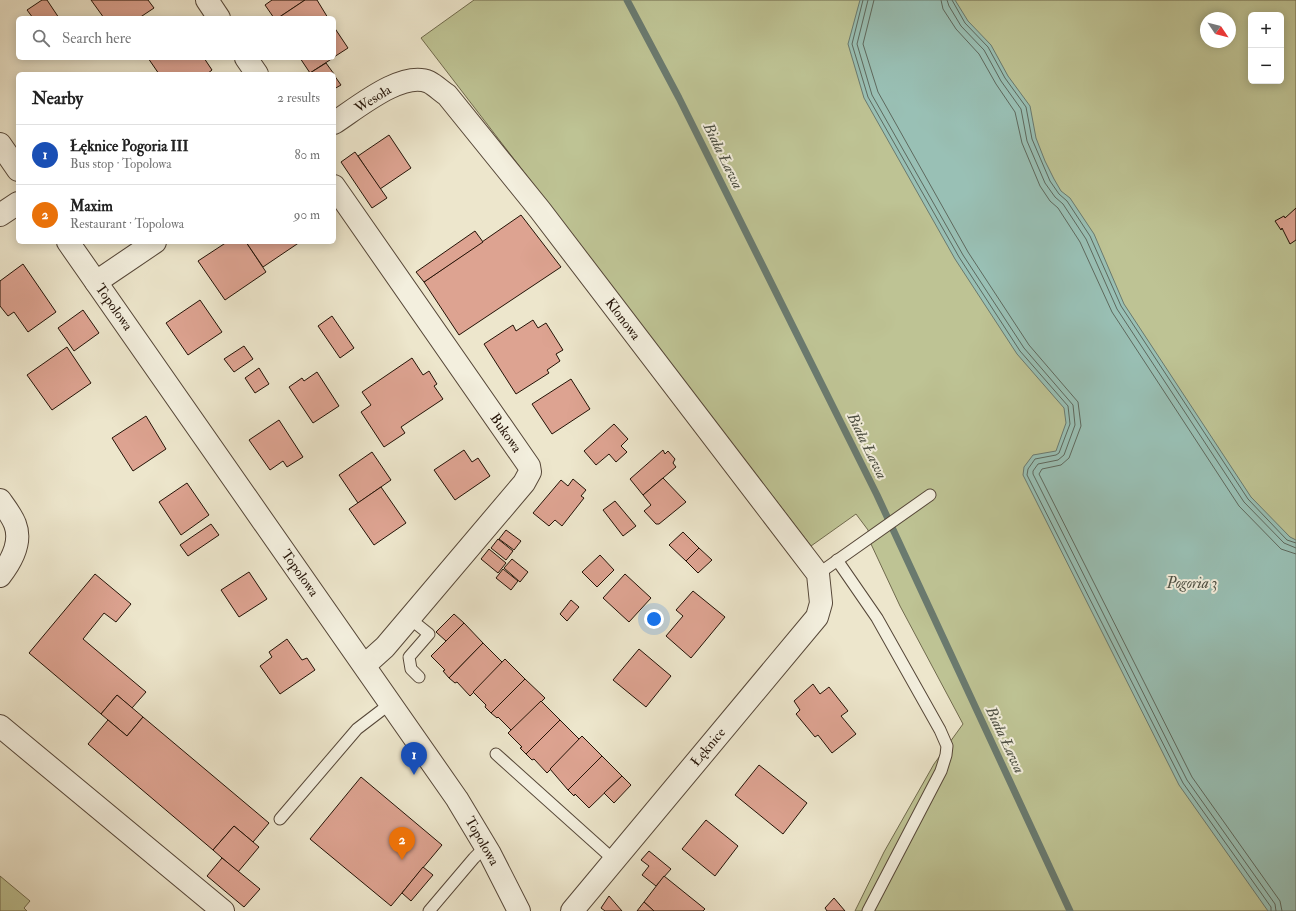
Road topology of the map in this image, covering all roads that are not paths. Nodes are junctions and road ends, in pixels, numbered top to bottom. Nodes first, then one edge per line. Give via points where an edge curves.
1 (207, 0) edge
2 (218, 16) edge
3 (247, 60) edge
4 (256, 72) edge
5 (414, 80) joint
6 (336, 122) edge
7 (0, 144) edge
8 (16, 167) edge
9 (336, 189) edge
10 (16, 204) edge
11 (0, 215) edge
12 (69, 244) edge
13 (152, 244) edge
14 (96, 282) junction
15 (930, 495) dead end
16 (0, 500) edge
17 (837, 560) junction
18 (818, 574) junction
19 (0, 576) edge
20 (409, 618) junction
21 (365, 665) junction
22 (419, 677) dead end
23 (391, 704) junction
24 (0, 726) edge
25 (496, 754) dead end
26 (280, 820) dead end
27 (486, 846) junction
28 (614, 860) junction
29 (223, 911) edge
30 (429, 911) edge
31 (519, 911) edge
32 (572, 911) edge
33 (868, 911) edge

1 - 2 street
3 - 4 street
5 - 6 street, Wesoła via 394,85
5 - 18 street, Klonowa via 429,82 452,101 540,210
7 - 8 street
9 - 20 street, Bukowa via 529,466 530,472 524,483
10 - 11 street
12 - 14 street, Topolowa
13 - 14 street
14 - 21 street, Topolowa
15 - 17 lane
16 - 19 street via 16,524 18,543 8,566
17 - 18 lane
17 - 33 lane via 877,618 947,746 934,786
18 - 28 street, Łęknice via 821,603 817,616
20 - 21 street, Bukowa via 385,647
20 - 22 lane via 429,634 410,657 411,669
21 - 23 street, Topolowa
23 - 26 lane via 357,730
23 - 27 street, Topolowa via 457,799
24 - 29 street
25 - 28 lane
27 - 30 lane
27 - 31 street, Topolowa
28 - 32 street, Łęknice

